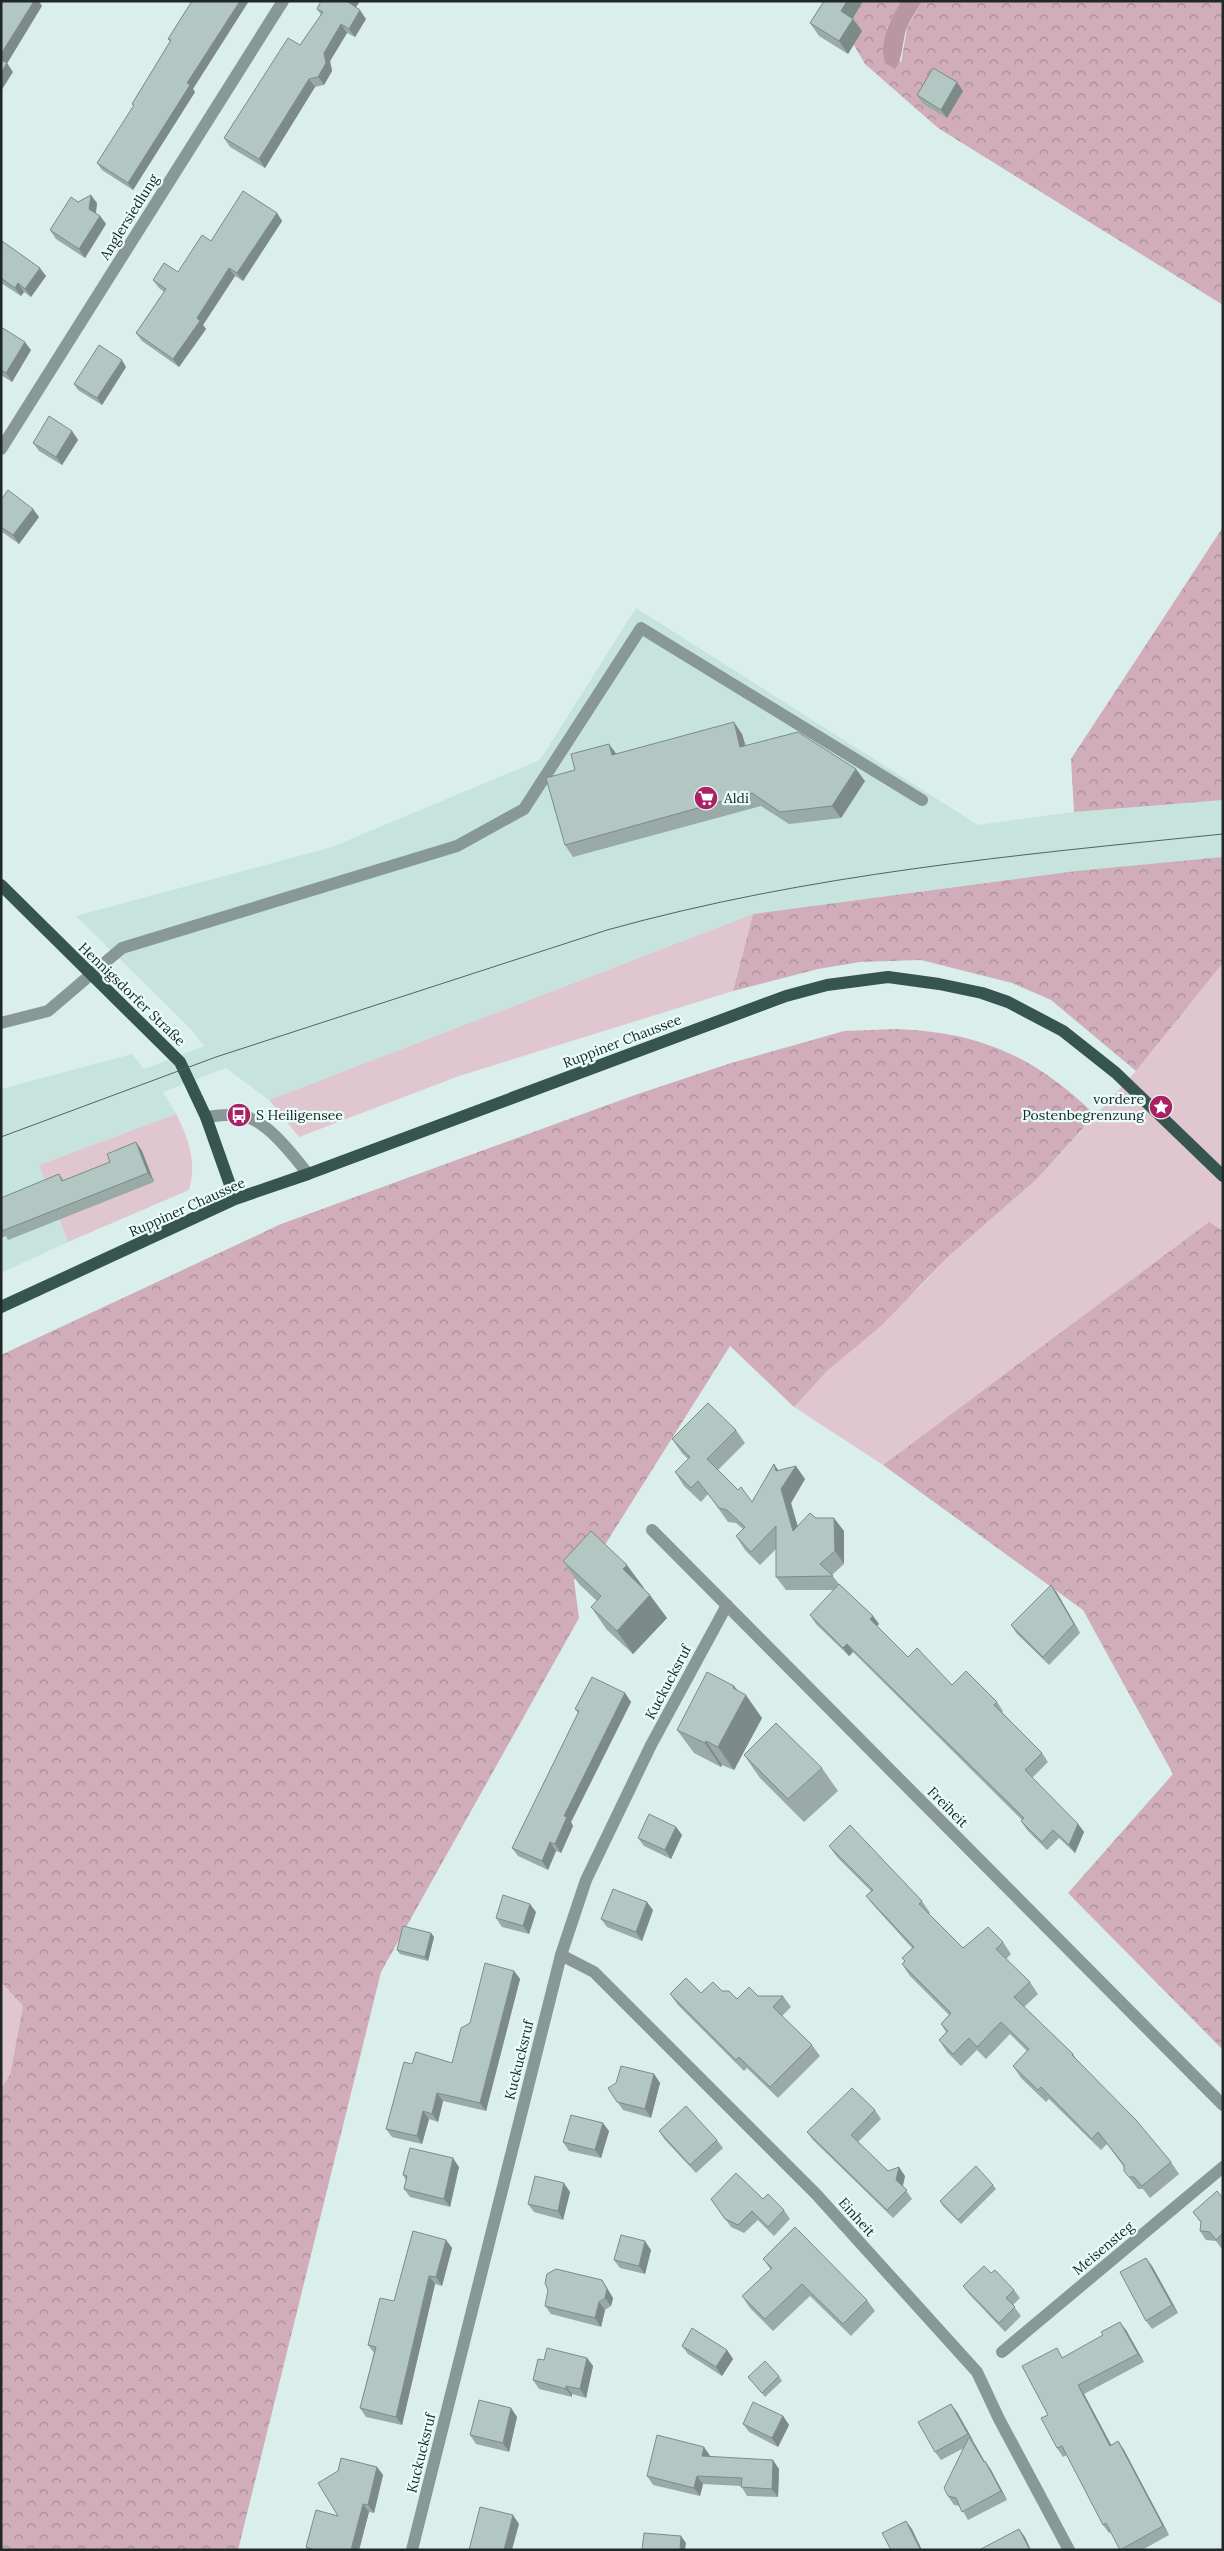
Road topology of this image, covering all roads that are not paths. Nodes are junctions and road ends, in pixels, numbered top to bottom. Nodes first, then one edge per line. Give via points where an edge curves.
1 (283, 1) edge
2 (1, 449) edge
3 (922, 800) dead end
4 (1, 885) edge
5 (89, 974) junction
6 (1, 1023) edge
7 (206, 1117) junction
8 (308, 1174) junction
9 (1223, 1176) edge
10 (235, 1199) junction
11 (1, 1307) edge
12 (652, 1530) dead end
13 (727, 1605) junction
14 (561, 1955) junction
15 (1223, 2105) edge
16 (1223, 2167) edge
17 (1002, 2352) dead end
18 (412, 2550) edge
19 (1069, 2550) edge

1 - 2 street, Anglersiedlung
3 - 5 street via 641,628 524,809 457,846 122,948
4 - 5 main road, Hennigsdorfer Straße
5 - 6 street via 48,1011
5 - 7 main road, Hennigsdorfer Straße via 180,1062
7 - 8 street via 239,1115 259,1124 283,1142
7 - 10 main road, Hennigsdorfer Straße
8 - 9 main road, Ruppiner Chaussee via 786,996 888,977 982,993 1033,1014 1063,1031 1116,1074
8 - 10 main road, Ruppiner Chaussee
10 - 11 main road, Ruppiner Chaussee
12 - 13 street, Freiheit
13 - 14 street, Kuckucksruf via 651,1745 586,1880
13 - 15 street, Freiheit
14 - 18 street, Kuckucksruf
14 - 19 street, Einheit via 594,1972 816,2194 977,2372
16 - 17 street, Meisensteg

